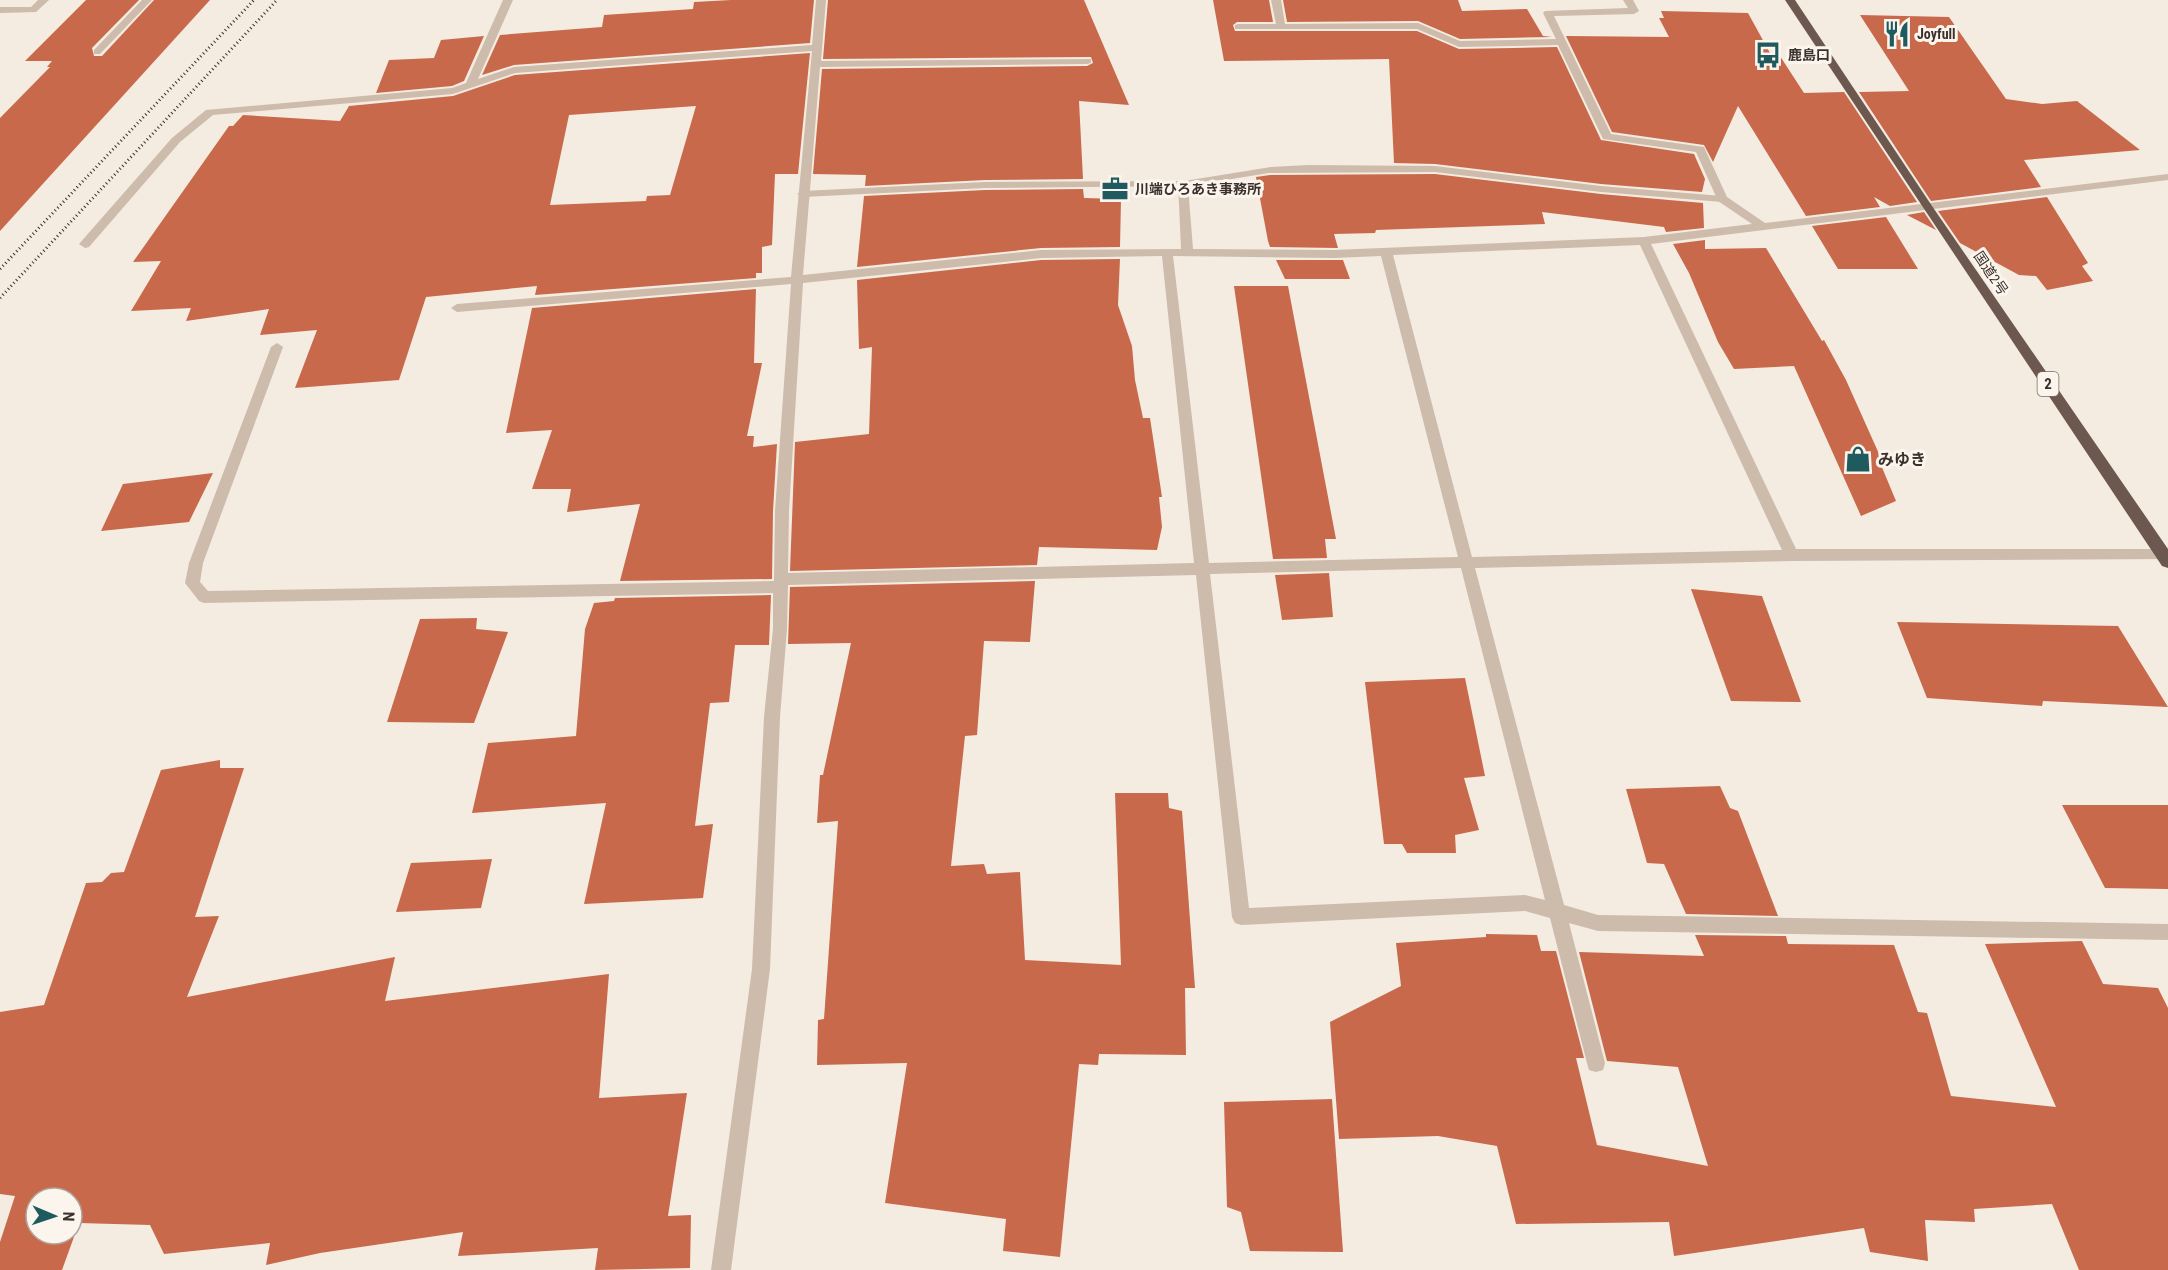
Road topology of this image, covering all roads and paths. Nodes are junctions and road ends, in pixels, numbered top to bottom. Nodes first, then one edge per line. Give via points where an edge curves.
1 (44, 0) edge
2 (147, 0) edge
3 (508, 0) edge
4 (821, 0) edge
5 (1276, 0) edge
6 (1628, 0) edge
7 (1790, 0) edge
8 (0, 10) edge
9 (1238, 27) dead end
10 (1281, 27) junction
11 (1562, 42) junction
12 (817, 48) junction
13 (97, 52) dead end
14 (1087, 61) dead end
15 (816, 64) junction
16 (470, 85) junction
17 (2168, 177) edge
18 (1182, 184) junction
19 (803, 194) junction
20 (1722, 200) junction
21 (1927, 207) junction
22 (1764, 227) junction
23 (1644, 241) junction
24 (85, 244) dead end
25 (1167, 252) junction
26 (1186, 252) junction
27 (1386, 252) junction
28 (796, 280) junction
29 (457, 308) dead end
30 (277, 347) dead end
31 (1792, 555) junction
32 (2166, 559) edge
33 (1467, 563) junction
34 (1202, 569) junction
35 (780, 583) junction
36 (1558, 912) junction
37 (2168, 932) edge
38 (1596, 1063) dead end
39 (721, 1270) edge

1 - 8 street via 33,10
2 - 13 street
3 - 16 street
4 - 12 street
5 - 10 street
6 - 11 street via 1634,11 1548,13
7 - 21 highway, 国道2号 / 2
9 - 10 street
10 - 11 street via 1418,26 1459,44
11 - 20 street via 1607,137 1700,149
12 - 15 street
12 - 16 street via 514,70
14 - 15 street
15 - 19 street
16 - 24 street via 453,91 210,112 176,141
17 - 21 street
18 - 19 street via 985,185
18 - 20 street via 1271,170 1435,169
18 - 26 street
19 - 28 street
20 - 22 street
21 - 22 street
21 - 32 highway, 国道2号 / 2
22 - 23 street
23 - 27 street
23 - 31 street
25 - 26 street
25 - 28 street via 1041,254
25 - 34 street
26 - 27 street
27 - 33 street
28 - 29 street
28 - 35 street
30 - 35 street via 196,563 192,583 204,597
31 - 32 street
31 - 33 street
33 - 34 street
33 - 36 street
34 - 35 street
34 - 36 street via 1240,917 1525,903
35 - 39 street via 761,969
36 - 37 street via 1598,923
36 - 38 street

